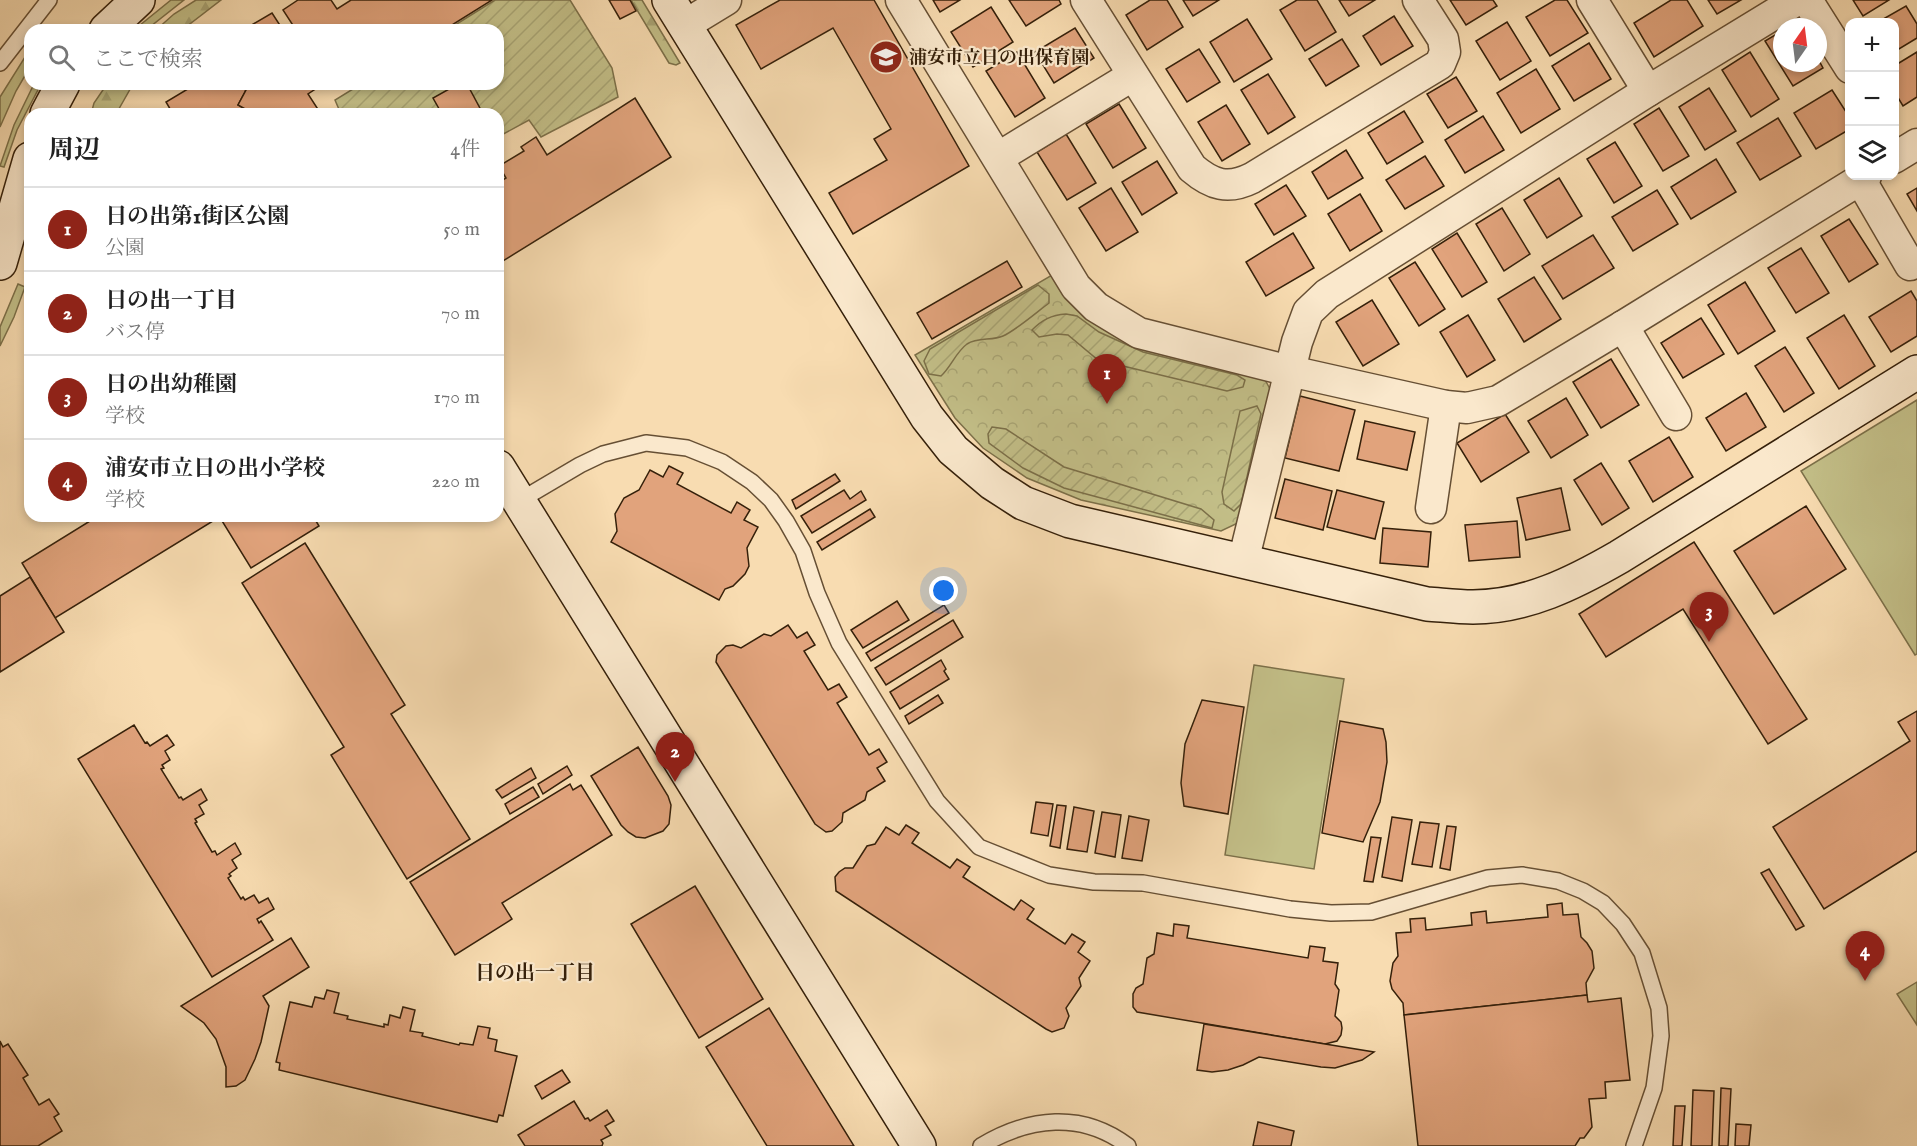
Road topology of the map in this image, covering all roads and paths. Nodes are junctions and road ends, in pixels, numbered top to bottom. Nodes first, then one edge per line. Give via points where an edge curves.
1 (49, 0) edge
2 (138, 0) edge
3 (726, 0) edge
4 (901, 0) edge
5 (1086, 0) edge
6 (1418, 0) edge
7 (1592, 0) edge
8 (1797, 0) edge
9 (1807, 0) edge
10 (677, 13) edge
11 (30, 24) edge
12 (112, 24) edge
13 (24, 32) edge
14 (1845, 60) edge
15 (0, 63) edge
16 (1132, 76) junction
17 (60, 90) edge
18 (1648, 91) junction
19 (50, 108) edge
20 (999, 157) junction
21 (1858, 180) edge
22 (1865, 180) edge
23 (24, 204) edge
24 (21, 226) edge
25 (0, 263) edge
26 (1910, 264) dead end
27 (1623, 326) junction
28 (1290, 371) junction
29 (1917, 372) edge
30 (1446, 406) junction
31 (1676, 415) dead end
32 (504, 477) edge
33 (519, 501) junction
34 (1431, 508) dead end
35 (1243, 562) junction
36 (919, 1146) edge
37 (981, 1146) edge
38 (1128, 1146) edge
39 (1634, 1146) edge

1 - 11 lane
2 - 12 street
3 - 10 street
4 - 20 street
5 - 16 street
6 - 16 street via 1443,39 1445,52 1440,64 1238,185 1205,179 1192,168
7 - 18 street
8 - 18 street
9 - 14 street
10 - 35 street via 927,417 953,450 1023,503 1070,521
13 - 15 lane
16 - 20 street
17 - 19 street
18 - 28 street via 1327,294 1308,312
20 - 28 street via 1076,287 1096,307 1139,333
21 - 27 street
22 - 26 street
23 - 24 street
24 - 25 street
27 - 30 street via 1497,401 1467,408
27 - 31 street
28 - 30 street
28 - 35 street
29 - 35 street via 1619,557 1581,579 1527,600 1474,607 1427,604
30 - 34 street
32 - 33 street
33 - 36 street
33 - 39 lane via 603,454 646,443 687,448 723,462 752,482 786,521 803,551 839,643 937,801 979,847 1020,865 1049,875 1094,882 1143,883 1331,913 1371,912 1488,878 1522,875 1558,881 1603,903 1642,953 1659,1008 1661,1036 1654,1088
37 - 38 lane via 1020,1128 1050,1121 1101,1129

